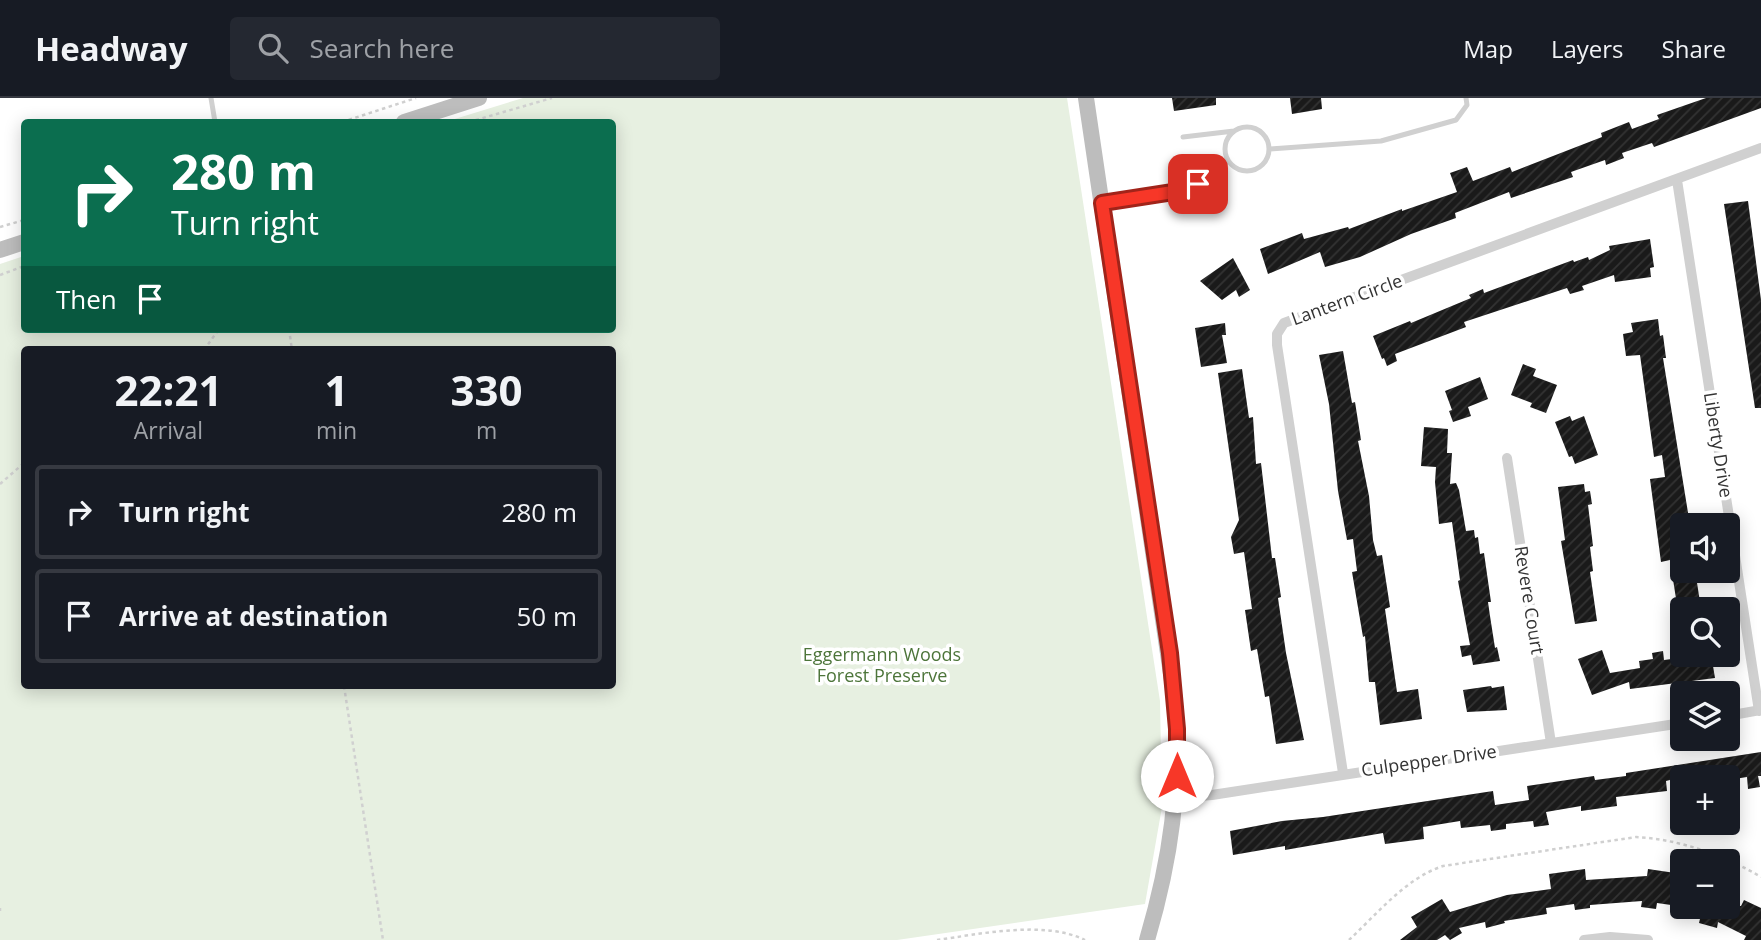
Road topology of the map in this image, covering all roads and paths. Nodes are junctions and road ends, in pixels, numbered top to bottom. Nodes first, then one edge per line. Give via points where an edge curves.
1 (211, 98) edge
2 (416, 98) edge
3 (479, 98) edge
4 (552, 98) edge
5 (1086, 98) edge
6 (1466, 98) edge
7 (214, 119) edge
8 (351, 119) edge
9 (413, 119) edge
10 (479, 119) edge
11 (1234, 131) junction
12 (1183, 137) dead end
13 (1761, 148) edge
14 (1270, 149) junction
15 (1228, 161) junction
16 (1676, 180) junction
17 (1102, 203) junction
18 (21, 221) edge
19 (0, 227) edge
20 (21, 243) edge
21 (0, 250) edge
22 (21, 267) edge
23 (0, 275) edge
24 (1507, 458) dead end
25 (21, 466) edge
26 (0, 484) edge
27 (344, 689) edge
28 (1760, 711) edge
29 (1740, 714) edge
30 (1670, 725) edge
31 (1551, 743) junction
32 (1343, 774) junction
33 (1176, 798) junction
34 (1761, 877) edge
35 (383, 940) edge
36 (937, 940) edge
37 (1085, 940) edge
38 (1147, 940) edge
39 (1349, 940) edge
40 (1584, 940) edge
41 (1648, 940) edge

1 - 7 lane
2 - 8 path
3 - 9 main road
4 - 10 path
5 - 17 main road
6 - 14 lane via 1467,105 1456,120 1421,131 1381,141
11 - 12 lane
11 - 14 lane via 1257,129
11 - 15 lane via 1225,145
13 - 16 street, Lantern Circle
14 - 15 lane via 1264,164 1254,171 1237,169
15 - 17 lane via 1198,184
16 - 28 street, Liberty Drive
16 - 32 street, Lantern Circle via 1284,323 1278,330
17 - 33 main road via 1170,653 1177,729
18 - 19 path
20 - 21 main road
22 - 23 path
24 - 31 street, Revere Court
25 - 26 path
27 - 35 path
28 - 29 street
30 - 31 street, Culpepper Drive
31 - 32 street, Culpepper Drive
32 - 33 street, Culpepper Drive
33 - 38 main road via 1167,860
34 - 39 path via 1728,860 1636,837 1443,866 1393,898
36 - 37 path via 1018,930
40 - 41 street

